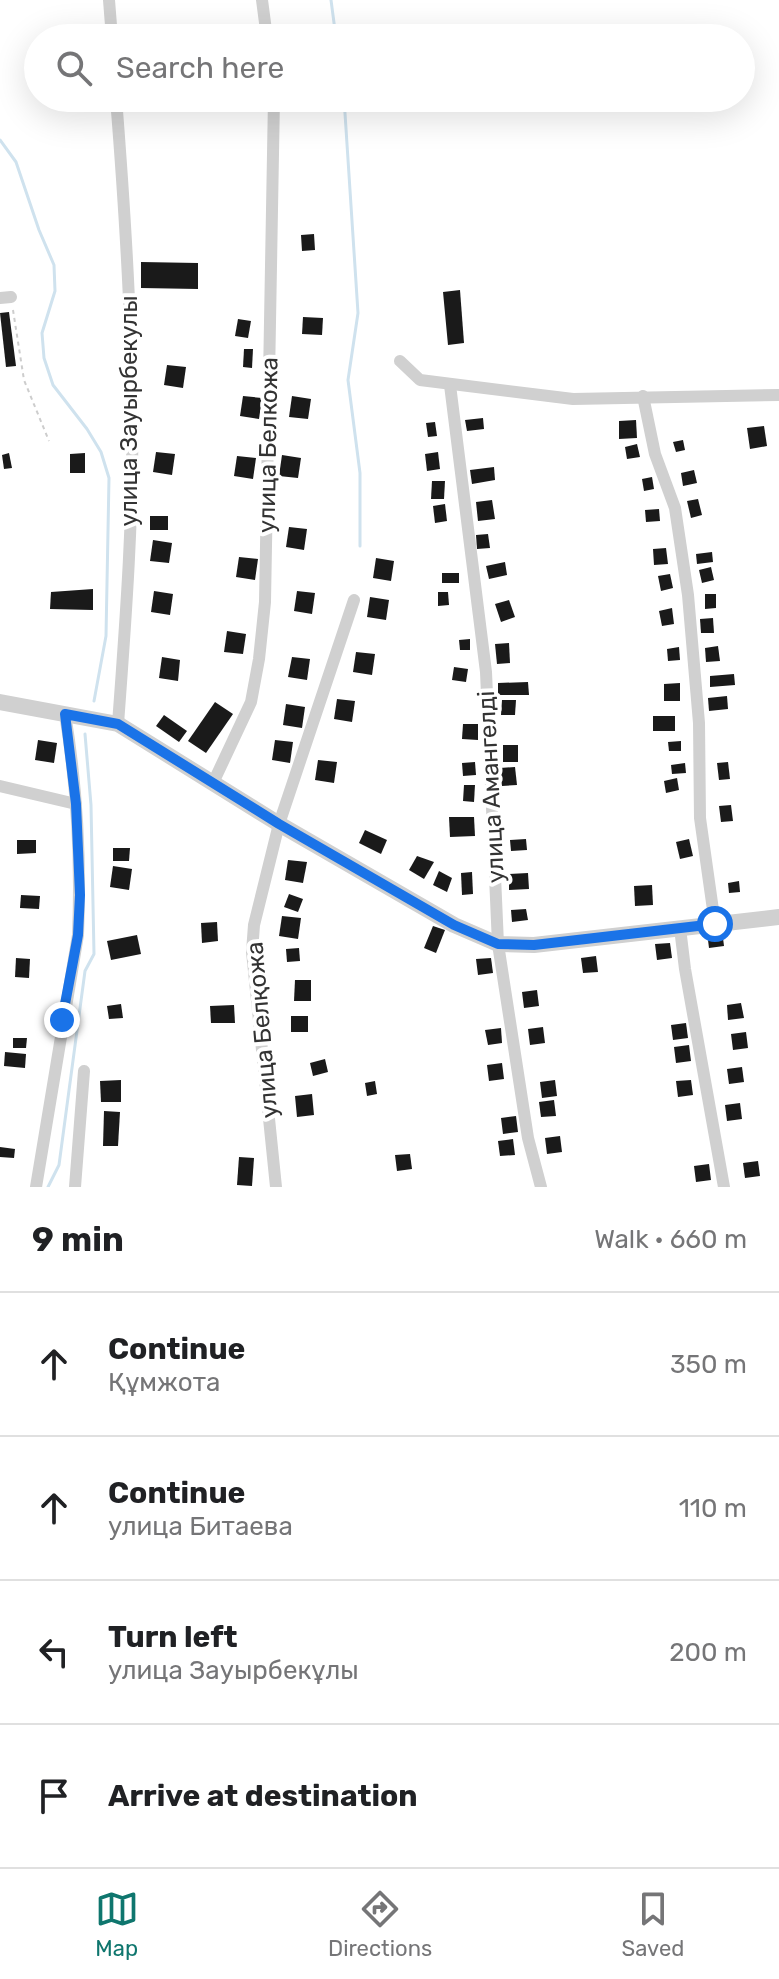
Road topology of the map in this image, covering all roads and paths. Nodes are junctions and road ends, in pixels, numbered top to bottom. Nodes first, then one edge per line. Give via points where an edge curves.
1 (109, 0) edge
2 (262, 0) edge
3 (111, 24) edge
4 (265, 24) edge
5 (117, 112) edge
6 (274, 112) edge
7 (5, 298) edge
8 (400, 361) dead end
9 (450, 385) junction
10 (779, 395) edge
11 (643, 396) junction
12 (49, 441) dead end
13 (354, 600) dead end
14 (0, 702) edge
15 (65, 714) junction
16 (118, 724) junction
17 (213, 783) junction
18 (0, 786) edge
19 (76, 804) junction
20 (279, 824) junction
21 (779, 917) edge
22 (715, 924) junction
23 (680, 928) junction
24 (498, 944) junction
25 (84, 1071) dead end
26 (36, 1187) edge
27 (75, 1187) edge
28 (276, 1187) edge
29 (541, 1187) edge
30 (724, 1187) edge

1 - 3 street
2 - 4 street
5 - 16 street, улица Зауырбекулы via 128,244 132,404
6 - 17 street, улица Белкожа via 263,617 251,702
7 - 12 path via 24,380
8 - 9 street via 420,380
9 - 11 street via 573,399
9 - 24 street, улица Амангелді via 486,672
10 - 11 street
11 - 22 street via 655,454 675,508 688,595 699,723 700,818
13 - 20 street, улица Белқожа
14 - 15 street
15 - 16 street
15 - 19 street
16 - 17 street
17 - 20 street
18 - 19 street
19 - 26 street via 78,935
20 - 24 street via 454,925
20 - 28 street, улица Белқожа via 252,952
21 - 22 street
22 - 23 street
23 - 24 street via 534,945
23 - 30 street
24 - 29 street, улица Амангелді via 528,1138
25 - 27 street

